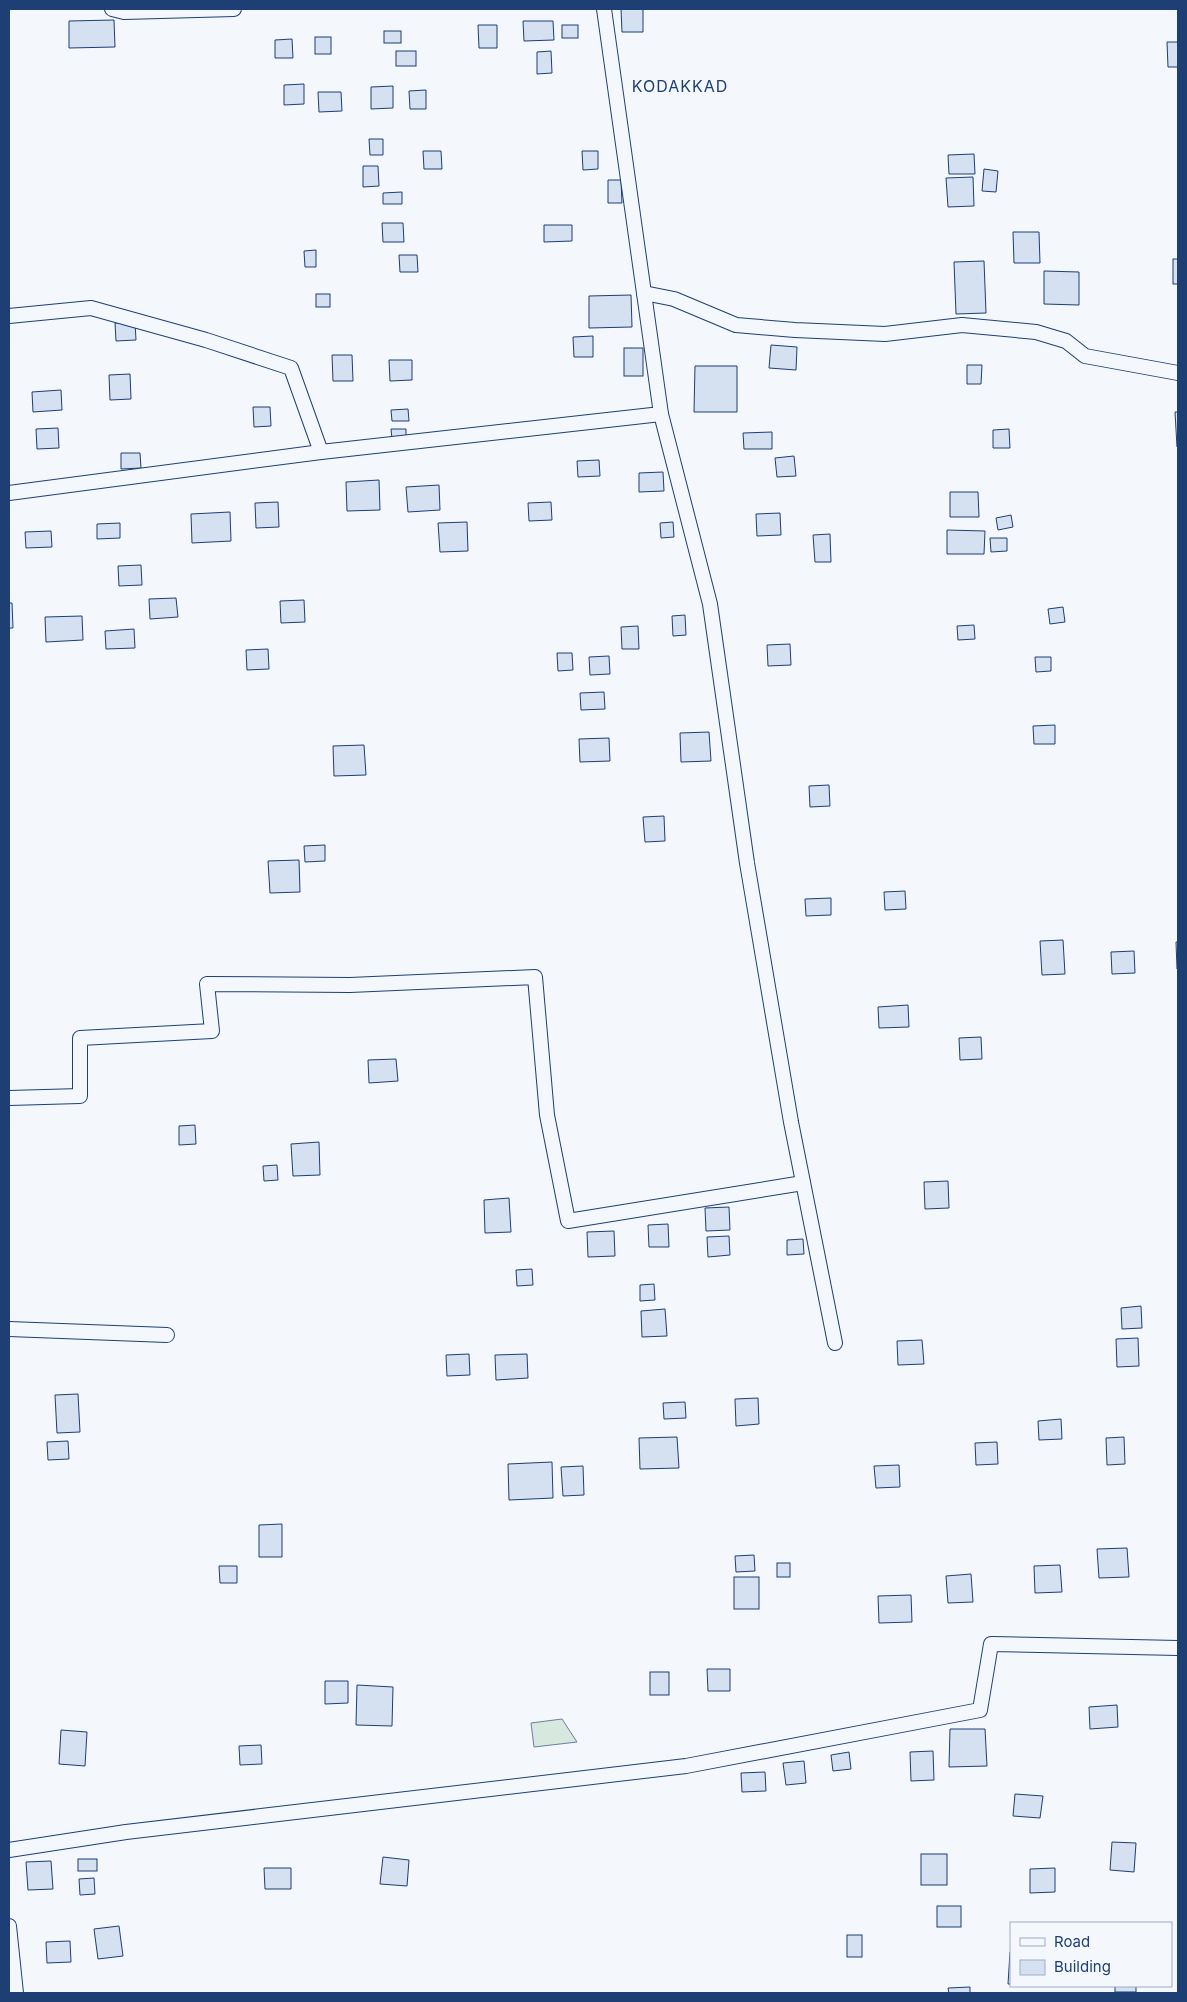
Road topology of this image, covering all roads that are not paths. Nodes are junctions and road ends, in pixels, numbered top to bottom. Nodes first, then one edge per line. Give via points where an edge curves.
1 (112, 9) edge
2 (234, 9) edge
3 (604, 9) edge
4 (644, 293) junction
5 (9, 316) edge
6 (1178, 373) edge
7 (661, 414) junction
8 (321, 452) junction
9 (9, 493) edge
10 (9, 1098) edge
11 (803, 1183) junction
12 (9, 1329) edge
13 (167, 1335) dead end
14 (835, 1343) dead end
15 (1178, 1648) edge
16 (9, 1850) edge
17 (9, 1926) edge
18 (16, 1993) edge

1 - 2 street via 124,12
3 - 4 street
4 - 6 street via 674,299 736,325 885,334 962,325 1036,332 1066,341 1085,356
4 - 7 street
5 - 8 street via 91,308 291,368
7 - 8 street
7 - 11 street via 710,604 746,863
8 - 9 street
10 - 11 street via 80,1096 80,1038 212,1031 208,984 350,985 535,977 547,1115 568,1220
11 - 14 street
12 - 13 street
15 - 16 street via 991,1644 980,1710 686,1766 126,1832
17 - 18 street

